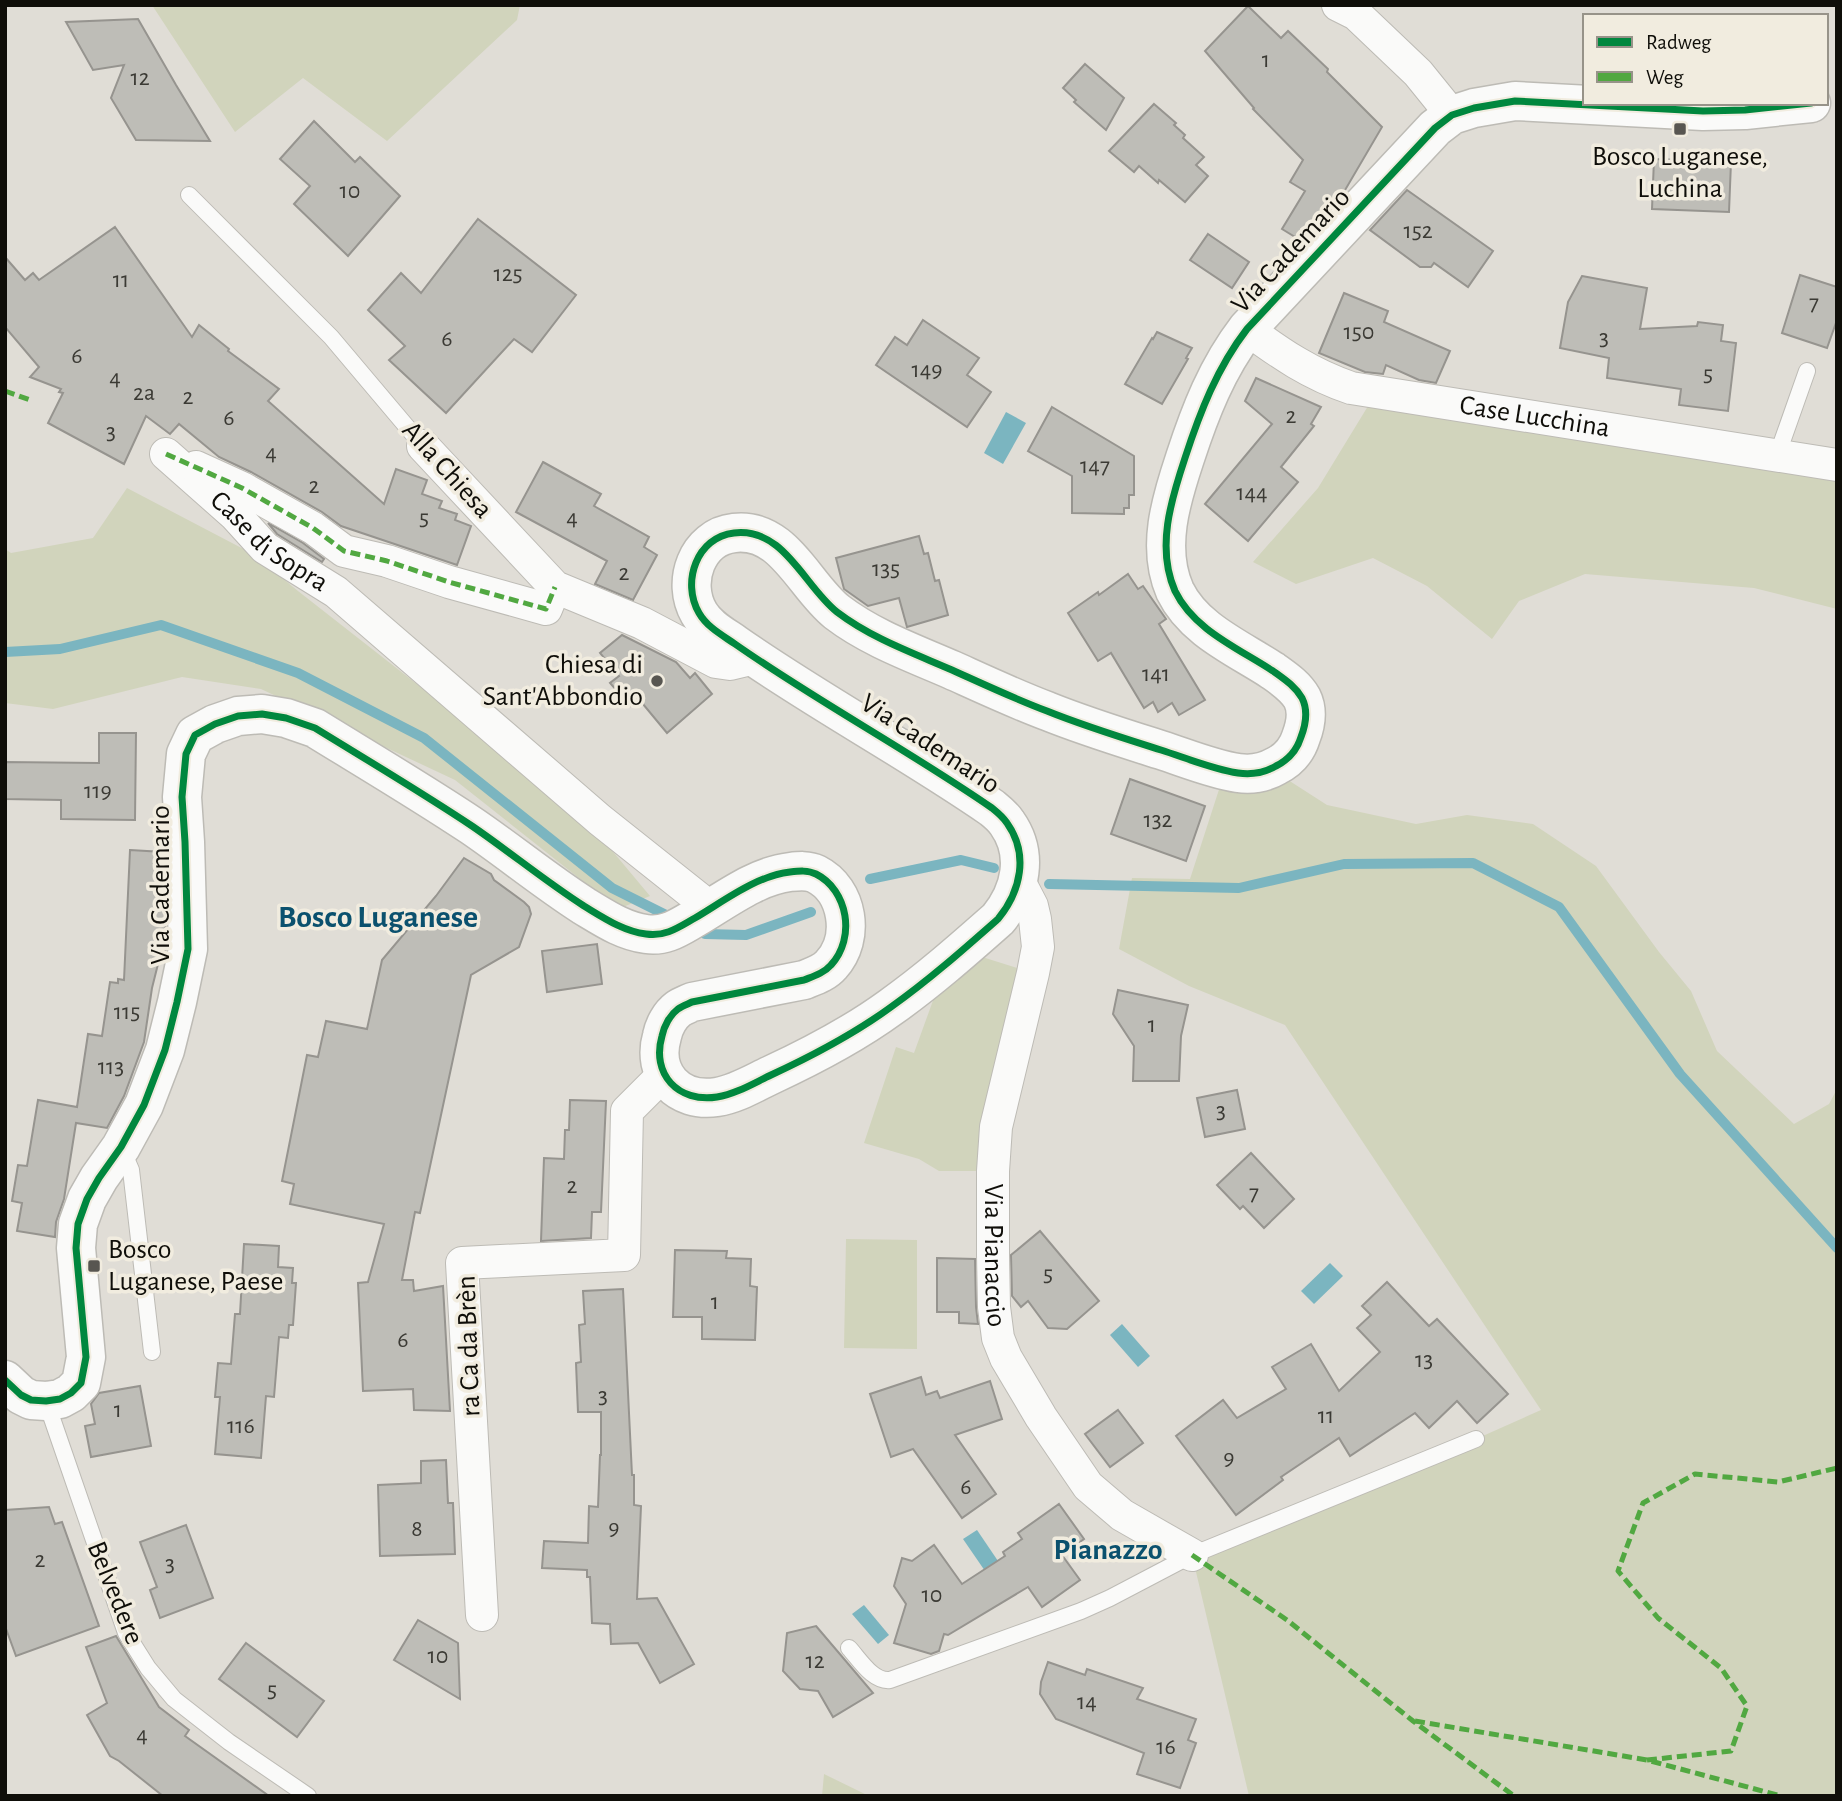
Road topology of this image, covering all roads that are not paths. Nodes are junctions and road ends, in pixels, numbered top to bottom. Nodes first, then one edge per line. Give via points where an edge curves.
1 (1338, 5) edge
2 (1583, 105) edge
3 (1590, 105) edge
4 (1792, 105) edge
5 (1452, 115) junction
6 (189, 195) dead end
7 (1247, 329) junction
8 (1807, 371) dead end
9 (424, 446) joint
10 (1777, 456) junction
11 (1837, 465) edge
12 (555, 587) junction
13 (755, 658) junction
14 (1018, 881) junction
15 (698, 917) junction
16 (664, 1074) junction
17 (121, 1147) junction
18 (152, 1352) dead end
19 (5, 1380) edge
20 (46, 1401) junction
21 (1476, 1439) dead end
22 (1192, 1555) junction
23 (482, 1615) dead end
24 (849, 1648) dead end
25 (308, 1796) edge

1 - 5 street via 1356,14 1401,56
2 - 5 street, Via Cademario via 1515,101
3 - 4 street, Via Cademario via 1703,111
5 - 7 street, Via Cademario
6 - 9 lane, Alla Chiesa via 331,337
7 - 10 street, Case Lucchina via 1288,359 1351,388
7 - 13 street, Via Cademario via 1218,373 1193,432 1168,517 1167,560 1177,594 1195,619 1301,695 1306,722 1294,752 1283,762 1255,774 1225,771 1044,710 857,625 819,595 776,544 760,535 728,533 703,549 694,566 694,602 714,630
8 - 10 lane
9 - 12 street, Alla Chiesa
10 - 11 street, Case Lucchina
12 - 13 street, Alla Chiesa via 642,623 716,662
12 - 15 street, Case di Sopra via 546,609 344,551 242,488 166,454 265,548 336,592 600,820
13 - 14 street, Via Cademario via 984,802 1006,821 1016,839
14 - 16 street, Via Cademario via 1008,907 976,939 891,1007 811,1055 717,1097 680,1092
14 - 22 street, Via Pianaccio via 1035,919 1038,947 996,1127 993,1255 998,1338 1041,1417 1088,1486 1122,1515
15 - 16 street, Via Cademario via 767,878 812,872 825,879 842,901 844,937 839,955 820,974 707,998 678,1009 669,1019 659,1048
15 - 17 street, Via Cademario via 656,935 614,923 315,728 261,714 215,724 195,735 186,754 182,797 188,949 177,1002 144,1105
16 - 23 street, ra Ca da Brèn via 627,1111 624,1255 463,1263
17 - 18 lane via 131,1170
17 - 20 street, Via Cademario via 87,1199 78,1224 86,1357 81,1383 60,1399
19 - 20 street via 21,1395
20 - 25 lane, Belvedere via 126,1633 148,1668 174,1699
21 - 22 lane
22 - 24 lane via 1081,1611 890,1680 875,1677

